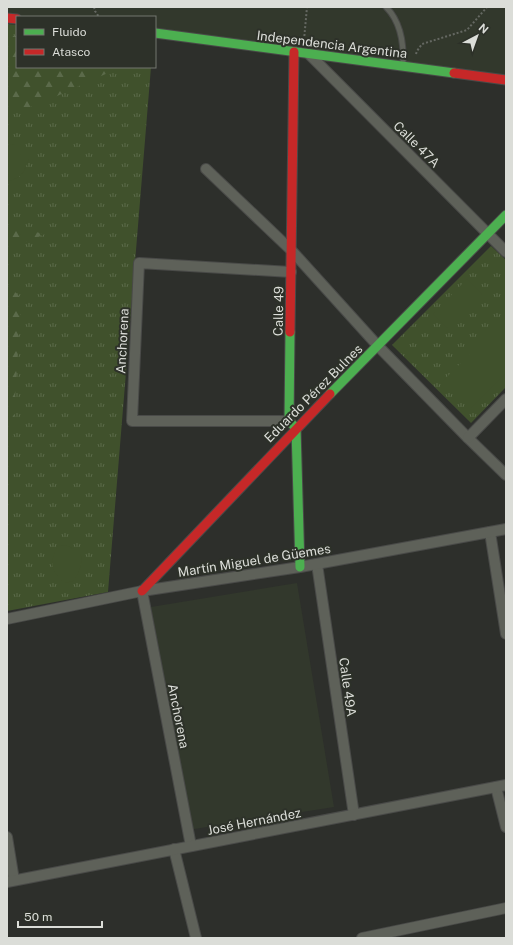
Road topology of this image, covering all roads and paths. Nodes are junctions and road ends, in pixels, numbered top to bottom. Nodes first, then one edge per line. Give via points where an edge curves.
1 (94, 7) edge
2 (307, 7) edge
3 (386, 7) edge
4 (487, 7) edge
5 (98, 16) edge
6 (156, 33) edge
7 (302, 53) junction
8 (403, 66) junction
9 (414, 67) junction
10 (506, 80) edge
11 (206, 169) dead end
12 (506, 215) edge
13 (488, 234) junction
14 (292, 251) junction
15 (506, 252) edge
16 (291, 272) junction
17 (378, 346) junction
18 (506, 399) edge
19 (293, 424) junction
20 (468, 438) junction
21 (506, 475) edge
22 (506, 529) edge
23 (490, 532) junction
24 (317, 564) junction
25 (300, 567) junction
26 (142, 591) junction
27 (7, 619) edge
28 (506, 634) edge
29 (501, 786) edge
30 (354, 815) junction
31 (506, 827) edge
32 (7, 838) edge
33 (191, 846) junction
34 (174, 849) junction
35 (11, 881) edge
36 (506, 908) edge
37 (196, 938) edge
38 (362, 938) edge

1 - 5 path
2 - 7 path
3 - 8 lane via 399,27 404,51
4 - 9 path via 467,30 422,44 417,51
6 - 7 street, Independencia Argentina
7 - 8 street, Independencia Argentina
7 - 13 street, Calle 47A
7 - 14 street, Calle 49
8 - 9 street, Independencia Argentina
9 - 10 street, Independencia Argentina
11 - 14 street
12 - 13 street, Eduardo Pérez Bulnes
13 - 15 street, Calle 47A
13 - 17 street, Eduardo Pérez Bulnes
14 - 16 street, Calle 49
14 - 17 street
16 - 19 street, Calle 49
16 - 19 street, Anchorena via 139,263 132,421
17 - 19 street, Eduardo Pérez Bulnes
17 - 20 street
18 - 20 street
19 - 25 street, Calle 49
19 - 26 street, Eduardo Pérez Bulnes
20 - 21 street
22 - 23 street, Martín Miguel de Güemes
23 - 24 street, Martín Miguel de Güemes
23 - 28 street
24 - 25 street, Martín Miguel de Güemes
24 - 30 street, Calle 49A
25 - 26 street, Martín Miguel de Güemes
26 - 27 street, Martín Miguel de Güemes
26 - 33 street, Anchorena
29 - 30 street, José Hernández
29 - 31 street
30 - 33 street, José Hernández
32 - 35 street
33 - 34 street, José Hernández
34 - 35 street, José Hernández
34 - 37 street
36 - 38 street

